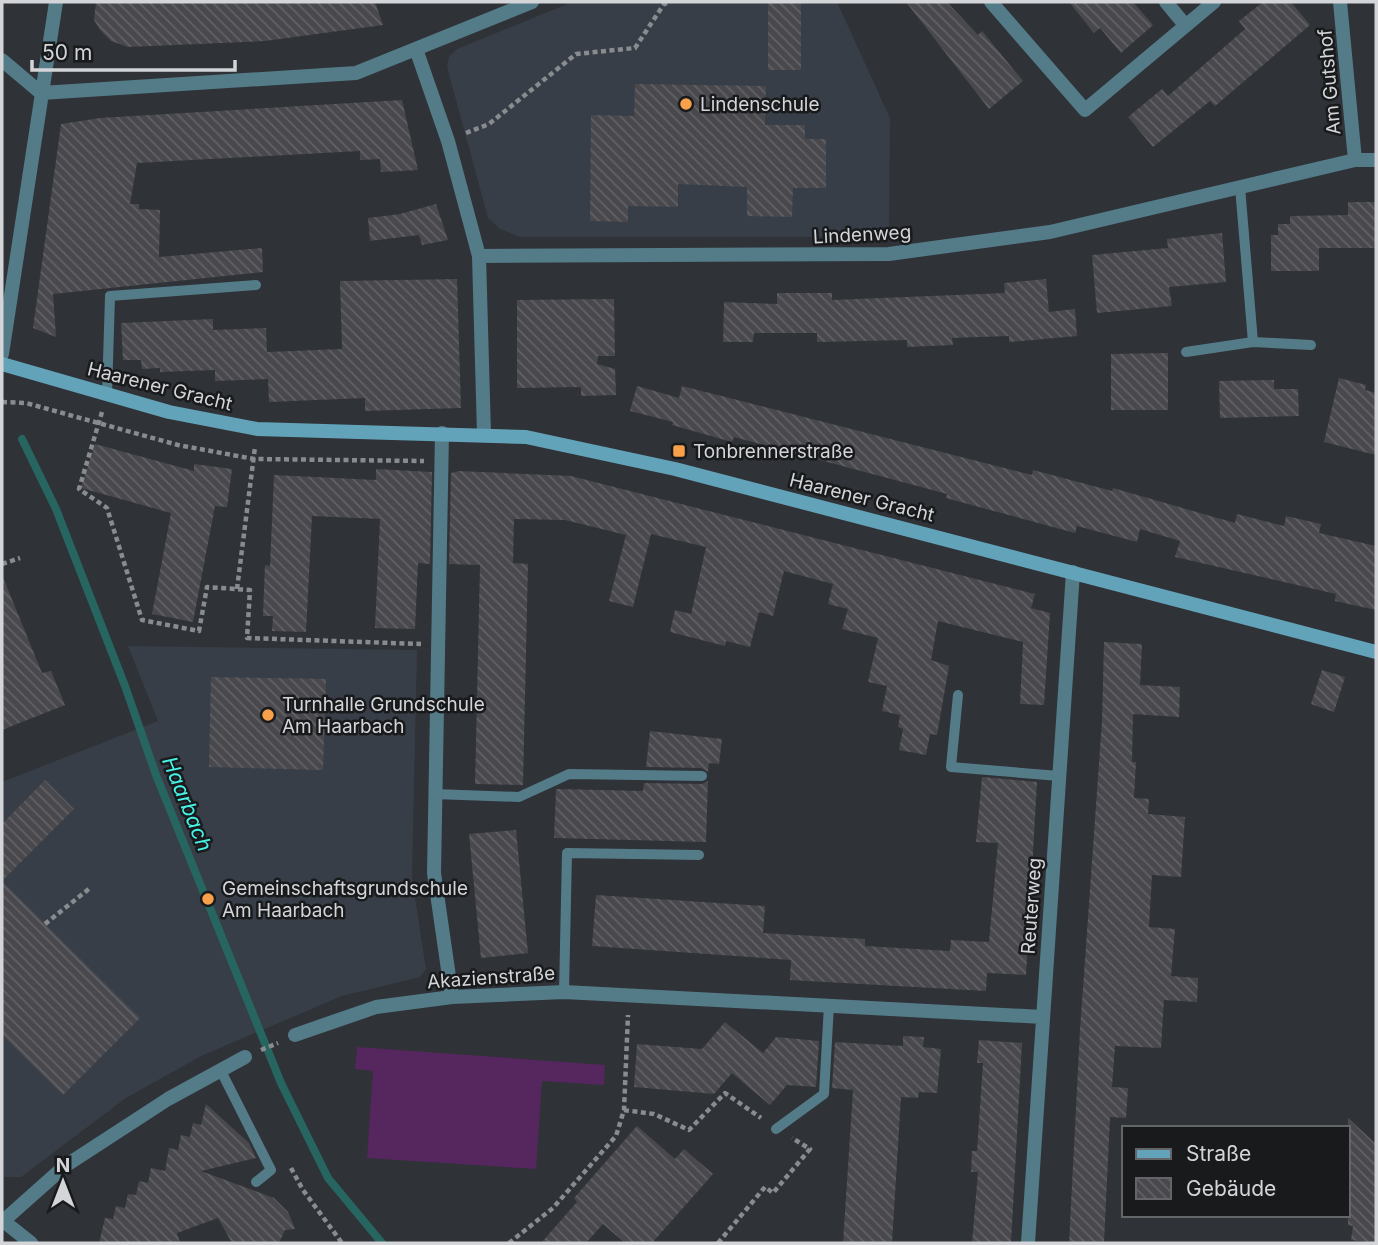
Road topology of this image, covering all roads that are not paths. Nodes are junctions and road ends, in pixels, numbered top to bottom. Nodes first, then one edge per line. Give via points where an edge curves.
1 (57, 2) edge
2 (532, 2) edge
3 (991, 2) edge
4 (1166, 2) edge
5 (1214, 2) edge
6 (1340, 2) edge
7 (1185, 25) junction
8 (416, 49) junction
9 (2, 60) edge
10 (41, 93) junction
11 (1356, 160) junction
12 (1376, 160) edge
13 (1240, 187) junction
14 (479, 256) junction
15 (256, 285) dead end
16 (4, 331) edge
17 (1253, 342) junction
18 (1311, 345) dead end
19 (1186, 352) dead end
20 (2, 354) edge
21 (2, 364) edge
22 (107, 394) junction
23 (442, 433) junction
24 (484, 434) junction
25 (1073, 572) junction
26 (1376, 652) edge
27 (958, 695) dead end
28 (702, 776) dead end
29 (1059, 776) junction
30 (434, 794) junction
31 (699, 855) dead end
32 (564, 992) junction
33 (452, 997) junction
34 (829, 1004) junction
35 (1043, 1017) junction
36 (295, 1035) road end
37 (245, 1057) road end
38 (220, 1069) junction
39 (776, 1129) road end
40 (256, 1182) dead end
41 (2, 1221) edge
42 (31, 1243) edge
43 (1028, 1243) edge

1 - 10 street
2 - 8 street
3 - 7 street via 1085,110
4 - 7 street
5 - 7 street
6 - 11 street, Am Gutshof
8 - 10 street via 356,73
8 - 14 street
9 - 10 street
10 - 16 street
11 - 12 street, Lindenweg
11 - 13 street, Lindenweg
13 - 14 street, Lindenweg via 1050,232 889,254
13 - 17 lane
14 - 24 street
15 - 22 lane via 110,296
16 - 20 street
17 - 18 lane
17 - 19 lane
21 - 22 main road, Haarener Gracht
22 - 23 main road, Haarener Gracht via 257,429
23 - 24 main road, Haarener Gracht
23 - 30 street
24 - 25 main road, Haarener Gracht via 526,437 674,469
25 - 26 main road, Haarener Gracht
25 - 29 street, Reuterweg
27 - 29 lane via 951,767
28 - 30 lane via 569,774 519,797
29 - 35 street, Reuterweg
30 - 33 street via 434,873
31 - 32 lane via 567,853
32 - 33 street, Akazienstraße
32 - 34 street, Akazienstraße
33 - 36 street, Akazienstraße via 376,1007
34 - 35 street, Akazienstraße
34 - 39 lane via 824,1094
35 - 43 street, Reuterweg
37 - 38 street
38 - 40 lane via 271,1170
38 - 41 street via 65,1166
41 - 42 street

